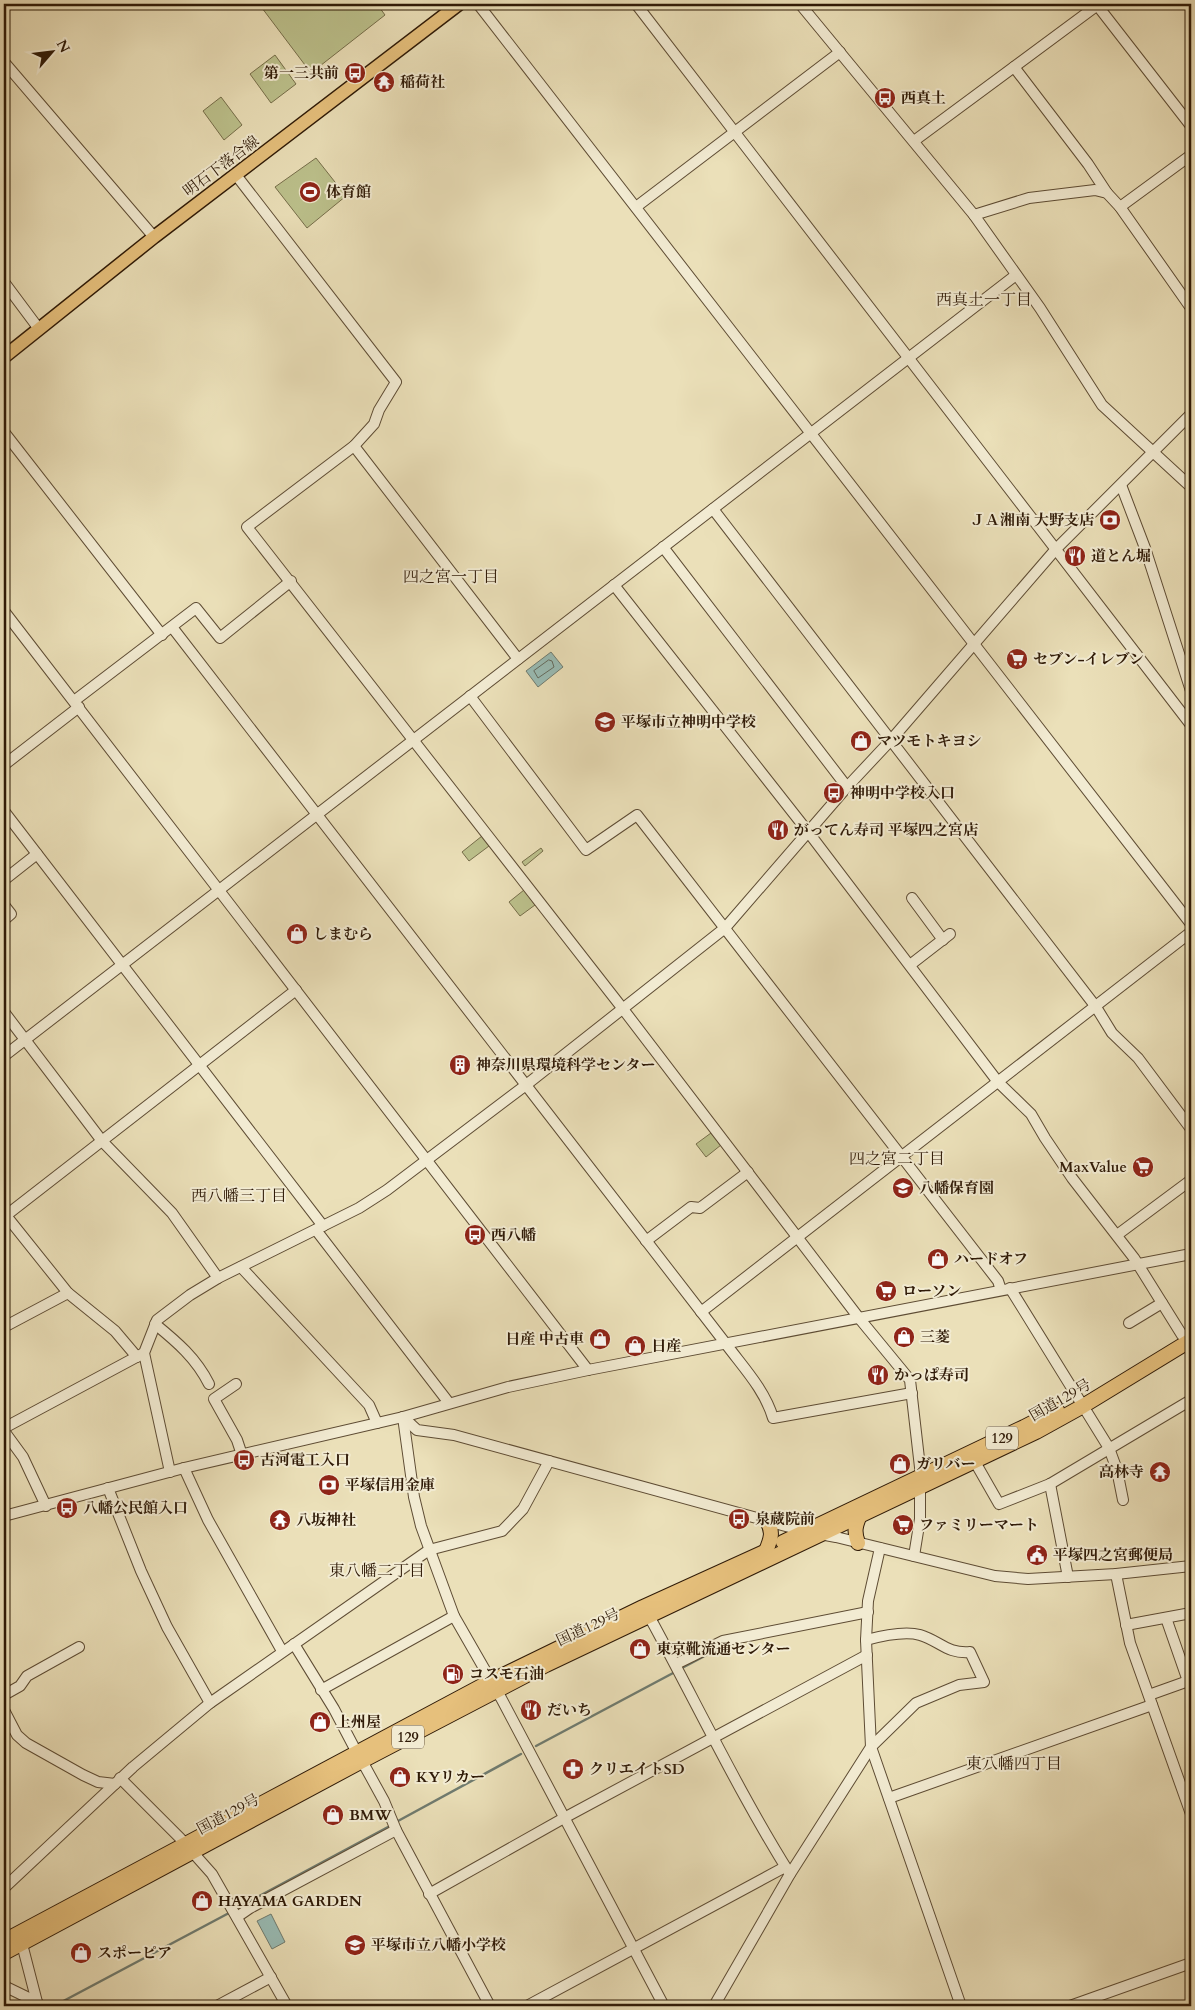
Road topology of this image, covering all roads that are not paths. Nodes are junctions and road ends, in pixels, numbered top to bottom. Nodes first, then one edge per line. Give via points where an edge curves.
1 (459, 4) edge
2 (478, 4) edge
3 (636, 4) edge
4 (800, 4) edge
5 (1098, 4) edge
6 (840, 52) junction
7 (4, 62) edge
8 (1014, 66) junction
9 (1191, 126) edge
10 (734, 132) junction
11 (914, 141) junction
12 (1191, 155) edge
13 (236, 175) junction
14 (1107, 192) junction
15 (636, 207) junction
16 (1120, 207) junction
17 (974, 215) junction
18 (154, 237) junction
19 (1016, 275) junction
20 (4, 282) edge
21 (1191, 308) edge
22 (39, 329) junction
23 (4, 357) edge
24 (909, 358) junction
25 (1191, 414) edge
26 (4, 432) edge
27 (811, 434) junction
28 (354, 446) junction
29 (1154, 451) junction
30 (1121, 485) junction
31 (1191, 487) edge
32 (713, 509) junction
33 (664, 547) junction
34 (1056, 549) junction
35 (291, 582) junction
36 (614, 585) junction
37 (4, 611) edge
38 (172, 627) junction
39 (162, 635) junction
40 (974, 643) junction
41 (518, 659) junction
42 (1191, 691) edge
43 (470, 696) junction
44 (76, 704) junction
45 (1191, 706) edge
46 (1184, 716) junction
47 (1191, 725) edge
48 (414, 739) junction
49 (891, 740) junction
50 (4, 765) edge
51 (847, 787) junction
52 (4, 812) edge
53 (317, 814) junction
54 (809, 832) junction
55 (37, 854) junction
56 (4, 880) edge
57 (219, 890) junction
58 (912, 898) dead end
59 (4, 905) edge
60 (4, 920) edge
61 (1191, 924) edge
62 (725, 928) junction
63 (1191, 932) edge
64 (122, 965) junction
65 (910, 966) junction
66 (296, 990) junction
67 (1096, 1007) junction
68 (623, 1009) junction
69 (4, 1012) edge
70 (25, 1040) junction
71 (4, 1056) edge
72 (199, 1066) junction
73 (998, 1082) junction
74 (526, 1085) junction
75 (1191, 1129) edge
76 (102, 1141) junction
77 (901, 1156) junction
78 (426, 1161) junction
79 (748, 1172) junction
80 (1191, 1180) edge
81 (4, 1215) edge
82 (320, 1228) junction
83 (1117, 1235) junction
84 (797, 1236) junction
85 (646, 1241) junction
86 (1191, 1254) edge
87 (1138, 1264) junction
88 (241, 1267) junction
89 (218, 1278) junction
90 (1005, 1289) junction
91 (68, 1293) junction
92 (1162, 1303) junction
93 (701, 1312) junction
94 (859, 1318) junction
95 (1129, 1323) dead end
96 (155, 1324) junction
97 (4, 1327) edge
98 (1189, 1339) edge
99 (726, 1344) junction
100 (141, 1355) junction
101 (588, 1370) junction
102 (209, 1384) dead end
103 (236, 1384) dead end
104 (912, 1393) junction
105 (1191, 1400) edge
106 (1080, 1402) junction
107 (449, 1403) junction
108 (403, 1417) junction
109 (377, 1423) junction
110 (4, 1429) edge
111 (1109, 1448) junction
112 (242, 1455) junction
113 (549, 1461) junction
114 (975, 1462) junction
115 (184, 1468) junction
116 (170, 1472) junction
117 (920, 1482) junction
118 (1050, 1484) junction
119 (108, 1488) junction
120 (1123, 1500) dead end
121 (46, 1506) junction
122 (860, 1515) junction
123 (4, 1516) edge
124 (766, 1520) junction
125 (804, 1531) junction
126 (820, 1534) junction
127 (858, 1543) junction
128 (880, 1548) junction
129 (429, 1550) junction
130 (766, 1551) junction
131 (914, 1556) junction
132 (1191, 1566) edge
133 (1116, 1574) junction
134 (1068, 1577) junction
135 (868, 1612) junction
136 (1191, 1613) edge
137 (454, 1616) junction
138 (649, 1616) junction
139 (1166, 1618) junction
140 (1126, 1625) junction
141 (866, 1640) junction
142 (294, 1644) junction
143 (80, 1647) dead end
144 (282, 1651) junction
145 (867, 1655) junction
146 (676, 1664) junction
147 (1190, 1680) edge
148 (493, 1686) junction
149 (321, 1690) junction
150 (4, 1695) edge
151 (1150, 1700) junction
152 (210, 1702) junction
153 (4, 1710) edge
154 (713, 1738) junction
155 (871, 1747) junction
156 (359, 1756) junction
157 (118, 1781) junction
158 (889, 1798) junction
159 (1191, 1814) edge
160 (564, 1818) junction
161 (396, 1830) junction
162 (188, 1848) junction
163 (788, 1871) junction
164 (4, 1888) edge
165 (429, 1894) junction
166 (237, 1917) junction
167 (4, 1940) edge
168 (22, 1944) junction
169 (634, 1948) junction
170 (4, 1953) edge
171 (1191, 1963) edge
172 (271, 1977) junction
173 (4, 1986) edge
174 (37, 2004) edge
175 (218, 2006) edge
176 (287, 2006) edge
177 (490, 2006) edge
178 (527, 2006) edge
179 (664, 2006) edge
180 (714, 2006) edge
181 (960, 2006) edge
182 (1070, 2006) edge

1 - 13 main road, 明石下落合線
2 - 15 street
3 - 10 street
4 - 6 street
5 - 8 street
5 - 9 street
6 - 10 street
6 - 11 street
7 - 18 street
8 - 11 street
8 - 14 street
10 - 15 street
10 - 24 street
11 - 17 street
12 - 16 street
13 - 18 main road, 明石下落合線
13 - 28 street via 396,382 374,424
14 - 16 street
14 - 17 street via 1094,190 1029,198
15 - 27 street
16 - 21 street
17 - 19 street
18 - 22 main road, 明石下落合線
19 - 24 street
19 - 29 street via 1102,404
20 - 22 street
22 - 23 main road, 明石下落合線
24 - 27 street
24 - 34 street
25 - 29 street
26 - 39 street
27 - 32 street
27 - 40 street
28 - 35 street via 248,527
28 - 41 street
29 - 30 street
29 - 31 street
30 - 34 street
30 - 42 street
32 - 33 street
32 - 49 street
33 - 36 street
33 - 51 street
34 - 40 street
34 - 46 street
35 - 38 street via 220,638 196,608
35 - 48 street
36 - 41 street
36 - 54 street
37 - 44 street
38 - 39 street
38 - 53 street
39 - 44 street
40 - 49 street
40 - 61 street
41 - 43 street
43 - 48 street
43 - 62 street via 586,850 637,814
44 - 50 street
44 - 57 street
45 - 46 street
46 - 47 street
48 - 53 street
48 - 68 street
49 - 51 street
49 - 67 street
51 - 54 street
52 - 55 street
53 - 57 street
53 - 74 street
54 - 62 street
54 - 65 street
55 - 56 street
55 - 64 street
57 - 64 street
57 - 66 street
58 - 65 street via 947,937
59 - 60 street via 11,914
62 - 68 street
62 - 77 street
63 - 67 street
64 - 70 street
64 - 72 street
65 - 73 street
66 - 72 street
66 - 78 street
67 - 73 street
67 - 75 street via 1112,1033 1138,1058
68 - 74 street
68 - 79 street
69 - 70 street
70 - 71 street
70 - 76 street
72 - 76 street
72 - 82 street
73 - 77 street
73 - 83 street via 1031,1114 1072,1178
74 - 78 street
74 - 85 street
76 - 81 street
76 - 89 street via 172,1213
77 - 84 street
77 - 90 street
78 - 82 street via 359,1208
78 - 101 street
79 - 84 street
79 - 85 street via 700,1208 691,1207
80 - 83 street
81 - 91 street
82 - 88 street
82 - 107 street
83 - 87 street
84 - 93 street
84 - 94 street
85 - 93 street
86 - 87 street
87 - 90 street
87 - 92 street
88 - 89 street
88 - 109 street via 368,1405
89 - 96 street via 165,1313
90 - 94 street
90 - 106 street
91 - 97 street
91 - 100 street
92 - 95 street
92 - 98 street
93 - 99 street
94 - 99 street
94 - 104 street via 910,1380
96 - 100 street
96 - 102 street via 185,1348
98 - 106 highway, 国道129号 / 129
99 - 101 street
99 - 104 street via 763,1393 773,1418
100 - 110 street
100 - 116 street
101 - 107 street
103 - 112 street via 214,1400
104 - 117 street
105 - 111 street
106 - 111 street
106 - 114 highway, 国道129号 / 129 via 1036,1432
106 - 117 highway, 国道129号 / 129 via 1024,1427
107 - 108 street
108 - 109 street
108 - 113 street via 417,1430 454,1435
108 - 129 street via 414,1497
109 - 112 street
110 - 121 street via 23,1457
111 - 118 street
111 - 120 street
112 - 115 street
113 - 124 street
113 - 129 street via 522,1508 502,1531
114 - 117 highway, 国道129号 / 129
114 - 118 street via 999,1504
115 - 116 street
115 - 144 street via 208,1520
116 - 119 street
117 - 122 highway, 国道129号 / 129
117 - 125 highway, 国道129号 / 129
117 - 131 street via 920,1518
118 - 134 street
119 - 121 street
119 - 152 street via 167,1627
121 - 123 street
122 - 126 highway, 国道129号 / 129
122 - 127 highway via 855,1525
124 - 125 street
124 - 130 highway via 771,1532
125 - 126 street
125 - 130 highway, 国道129号 / 129
126 - 127 street
126 - 138 highway, 国道129号 / 129
127 - 128 street
128 - 131 street
128 - 135 street
129 - 137 street
129 - 142 street
130 - 148 highway, 国道129号 / 129 via 626,1616
131 - 134 street via 995,1576 1028,1579
132 - 133 street
133 - 134 street
133 - 140 street
135 - 141 street
135 - 146 street via 723,1641
136 - 139 street
137 - 148 street
137 - 149 street
138 - 146 street
138 - 148 highway, 国道129号 / 129
139 - 140 street
139 - 147 street
140 - 151 street
141 - 145 street
141 - 155 street via 884,1635 919,1635 957,1653 970,1652 984,1682 959,1685 916,1703
142 - 144 street
142 - 149 street
143 - 150 street via 27,1676 20,1686
144 - 152 street
145 - 154 street
145 - 155 street
146 - 154 street
147 - 151 street
148 - 156 highway, 国道129号 / 129
148 - 160 street
149 - 156 street
151 - 158 street
151 - 159 street
152 - 157 street
153 - 157 street via 17,1735 26,1743 98,1782
154 - 160 street
154 - 163 street
155 - 158 street
155 - 163 street
156 - 161 street
156 - 162 highway, 国道129号 / 129
157 - 162 street
157 - 164 street
158 - 181 street
160 - 165 street
160 - 169 street
161 - 165 street
161 - 166 street
162 - 166 street via 212,1874
162 - 167 highway, 国道129号 / 129
162 - 168 highway, 国道129号 / 129
163 - 169 street
163 - 180 street
165 - 177 street
166 - 172 street
168 - 170 highway, 国道129号 / 129
168 - 174 street
169 - 178 street
169 - 179 street
171 - 182 street
172 - 175 street
172 - 176 street
173 - 174 street

